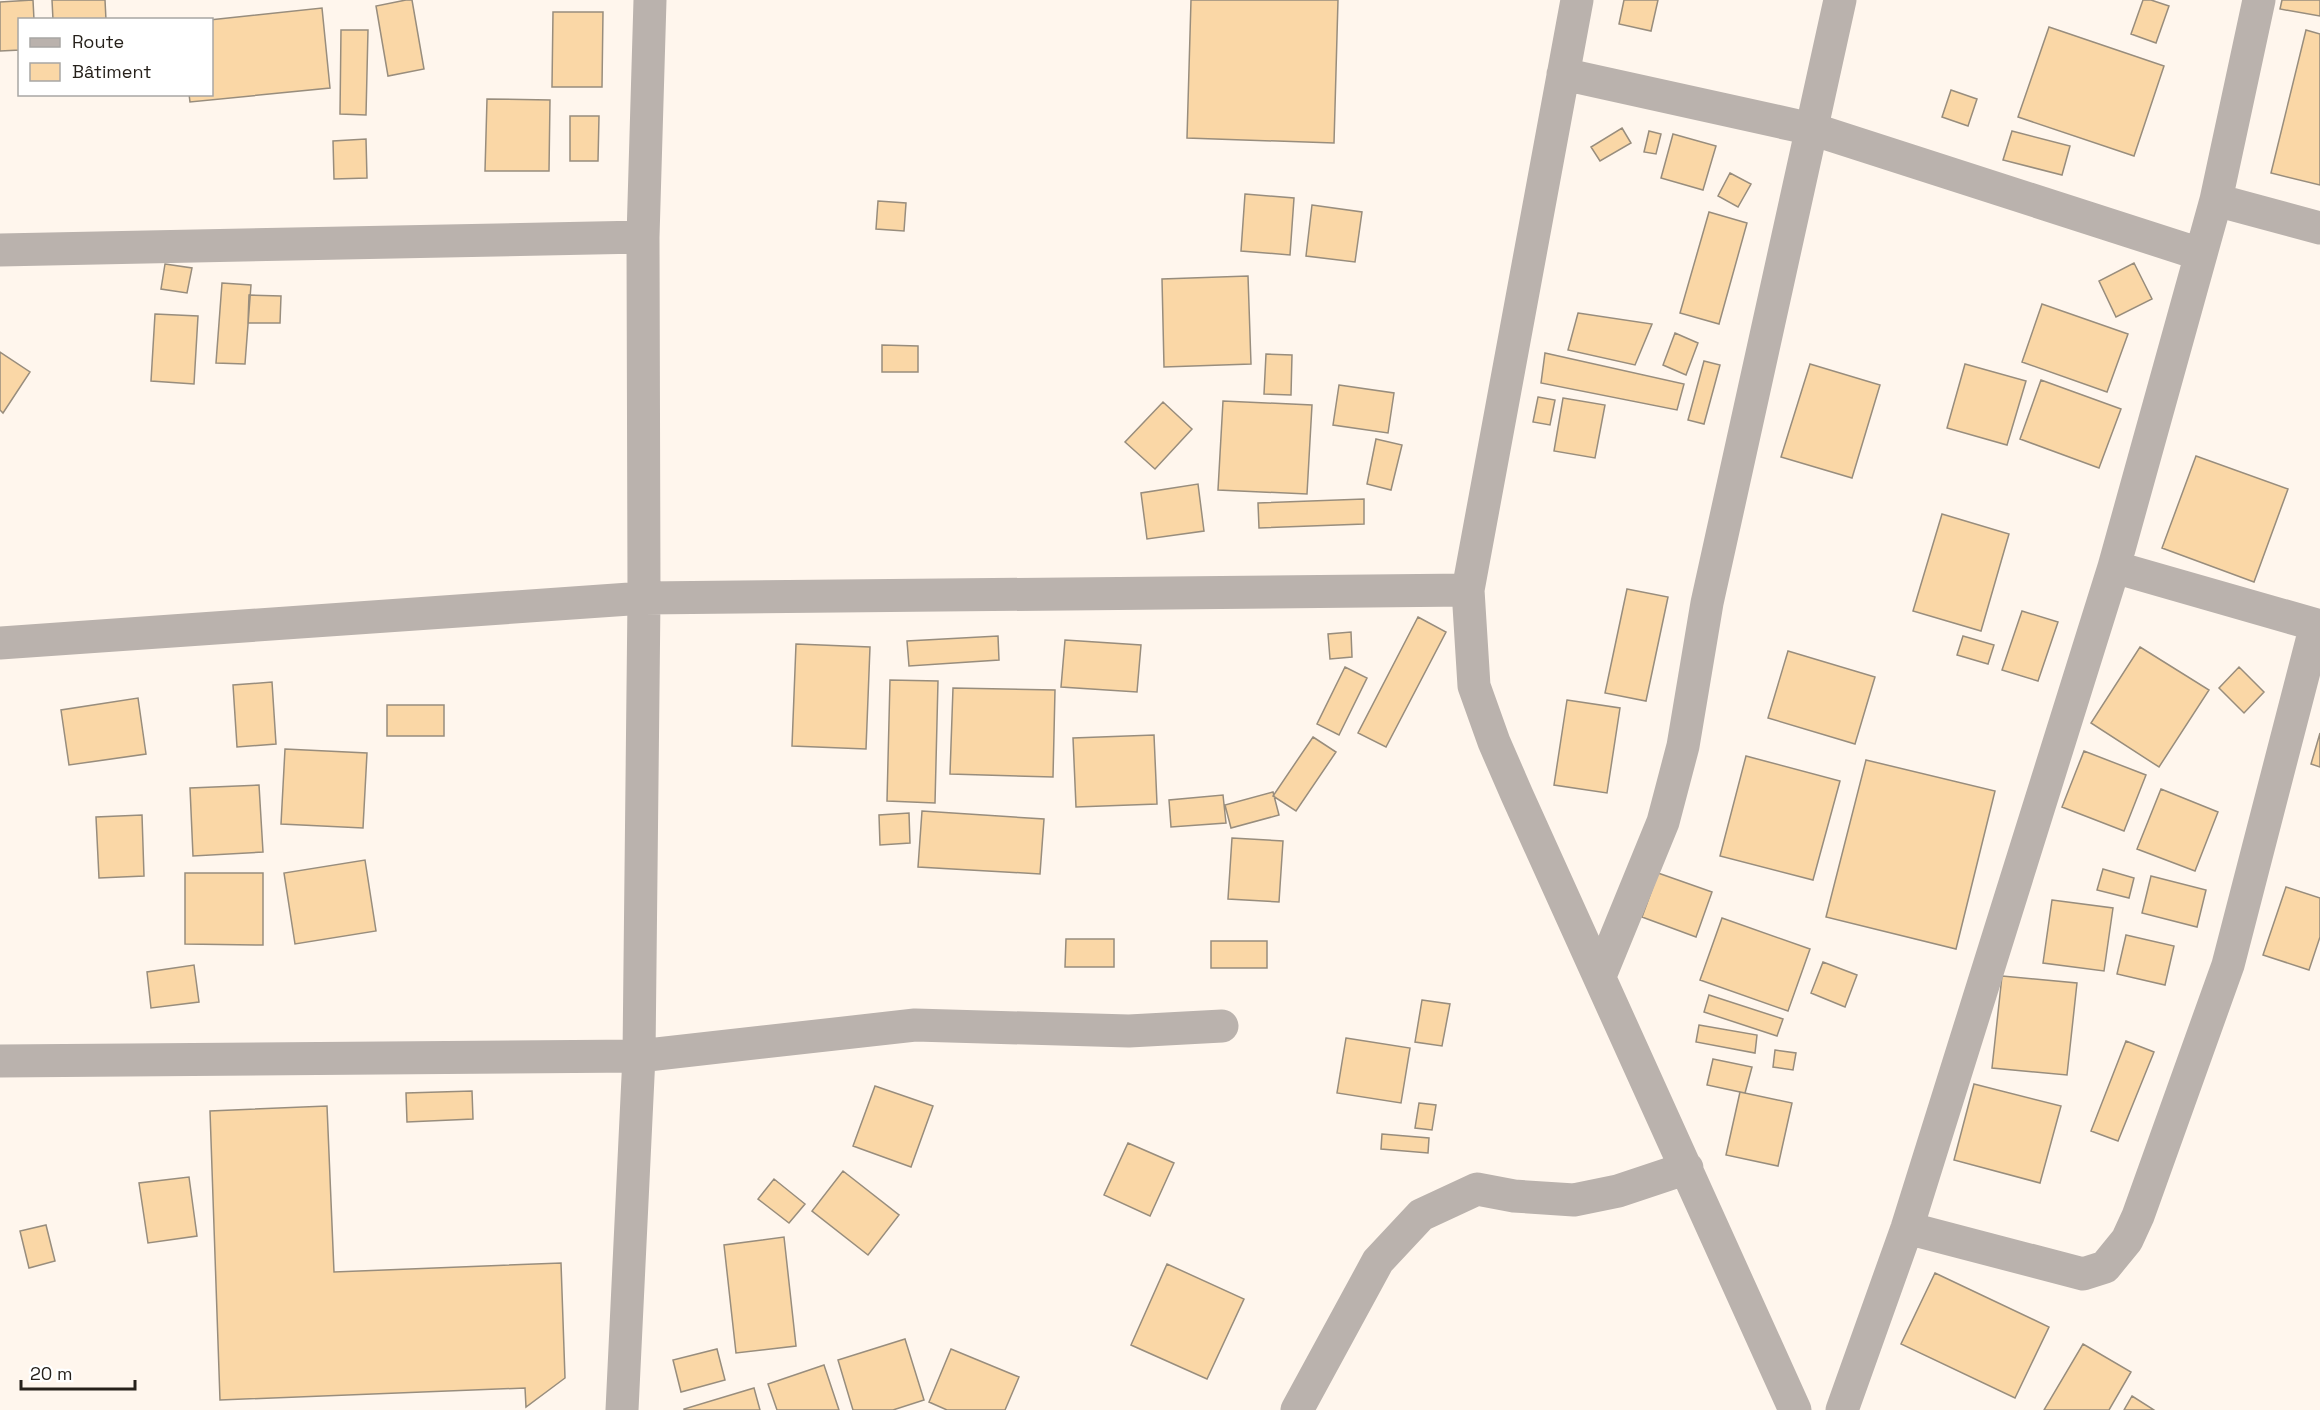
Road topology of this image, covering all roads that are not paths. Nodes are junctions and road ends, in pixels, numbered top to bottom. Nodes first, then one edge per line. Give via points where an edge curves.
1 (650, 0) edge
2 (1577, 0) edge
3 (1840, 0) edge
4 (2259, 0) edge
5 (1563, 74) junction
6 (1812, 129) junction
7 (2216, 200) junction
8 (2320, 228) edge
9 (643, 237) junction
10 (0, 250) edge
11 (2200, 254) junction
12 (2114, 567) junction
13 (1468, 590) junction
14 (644, 598) junction
15 (2318, 626) edge
16 (0, 643) edge
17 (1600, 976) junction
18 (1222, 1026) dead end
19 (639, 1056) junction
20 (0, 1061) edge
21 (1687, 1168) junction
22 (1907, 1228) junction
23 (622, 1410) edge
24 (1297, 1410) edge
25 (1795, 1410) edge
26 (1842, 1410) edge

1 - 9 street
2 - 5 street
3 - 6 street
4 - 7 street
5 - 6 street
5 - 13 street
6 - 11 street
6 - 17 street via 1707,603 1683,746 1663,822
7 - 8 street
7 - 11 street
9 - 10 street
9 - 14 street
11 - 12 street
12 - 15 street
12 - 22 street
13 - 14 street
13 - 17 street via 1474,686 1498,753
14 - 16 street
14 - 19 street
15 - 22 street via 2228,965 2127,1240 2105,1267 2083,1274
17 - 21 street
18 - 19 street via 1128,1030 915,1025
19 - 20 street
19 - 23 street
21 - 24 street via 1618,1191 1574,1200 1477,1189 1421,1215 1378,1261
21 - 25 street
22 - 26 street

